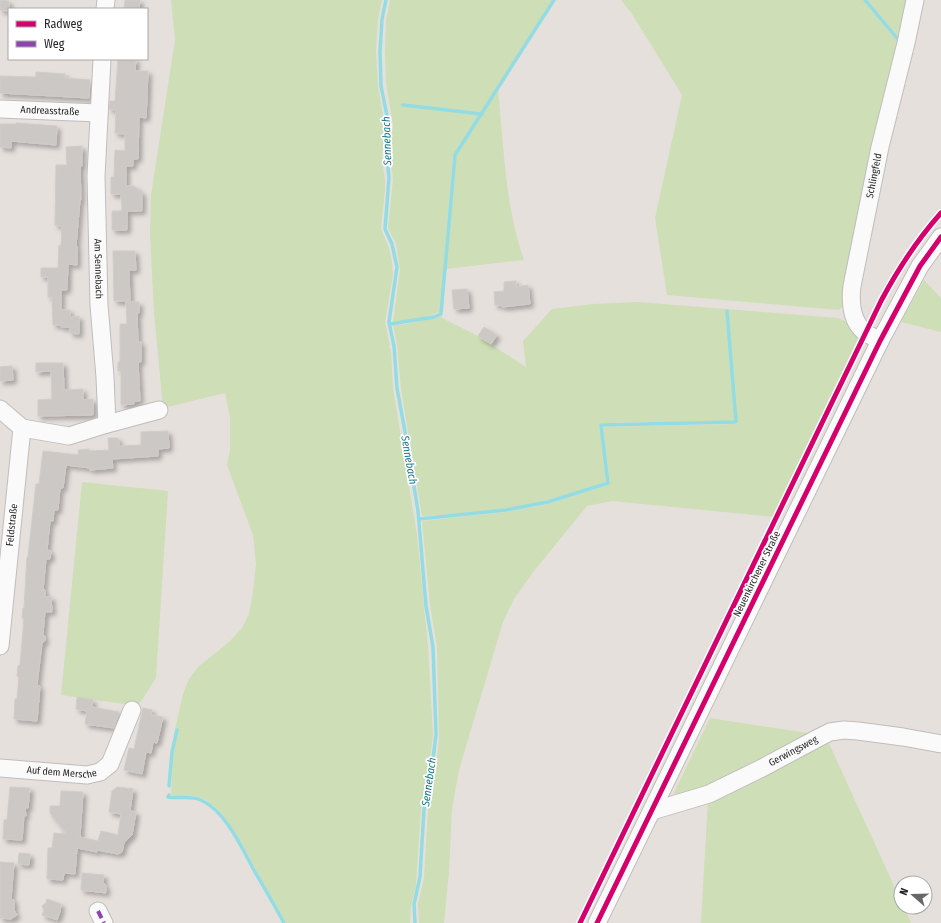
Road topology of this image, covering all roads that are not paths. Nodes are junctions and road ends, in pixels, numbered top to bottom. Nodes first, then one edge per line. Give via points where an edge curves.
1 (915, 0) edge
2 (102, 60) edge
3 (0, 109) edge
4 (99, 114) junction
5 (941, 237) edge
6 (880, 341) junction
7 (0, 410) edge
8 (159, 410) dead end
9 (107, 424) junction
10 (22, 428) junction
11 (0, 646) edge
12 (132, 710) dead end
13 (941, 744) edge
14 (0, 768) edge
15 (652, 811) junction
16 (597, 923) edge

1 - 6 street, Schlingfeld via 880,147 850,302 858,326 866,334
2 - 4 street, Am Sennebach
3 - 4 street, Andreasstraße
4 - 9 street, Am Sennebach via 96,176 99,305
5 - 6 street, Neuenkirchener Straße via 920,266
6 - 15 street, Neuenkirchener Straße
7 - 10 street
8 - 9 street
9 - 10 street via 69,436
10 - 11 street, Feldstraße
12 - 14 street, Auf dem Mersche via 110,764 100,772 87,775
13 - 15 street, Gerwingsweg via 858,731 830,732 709,794
15 - 16 street, Neuenkirchener Straße

